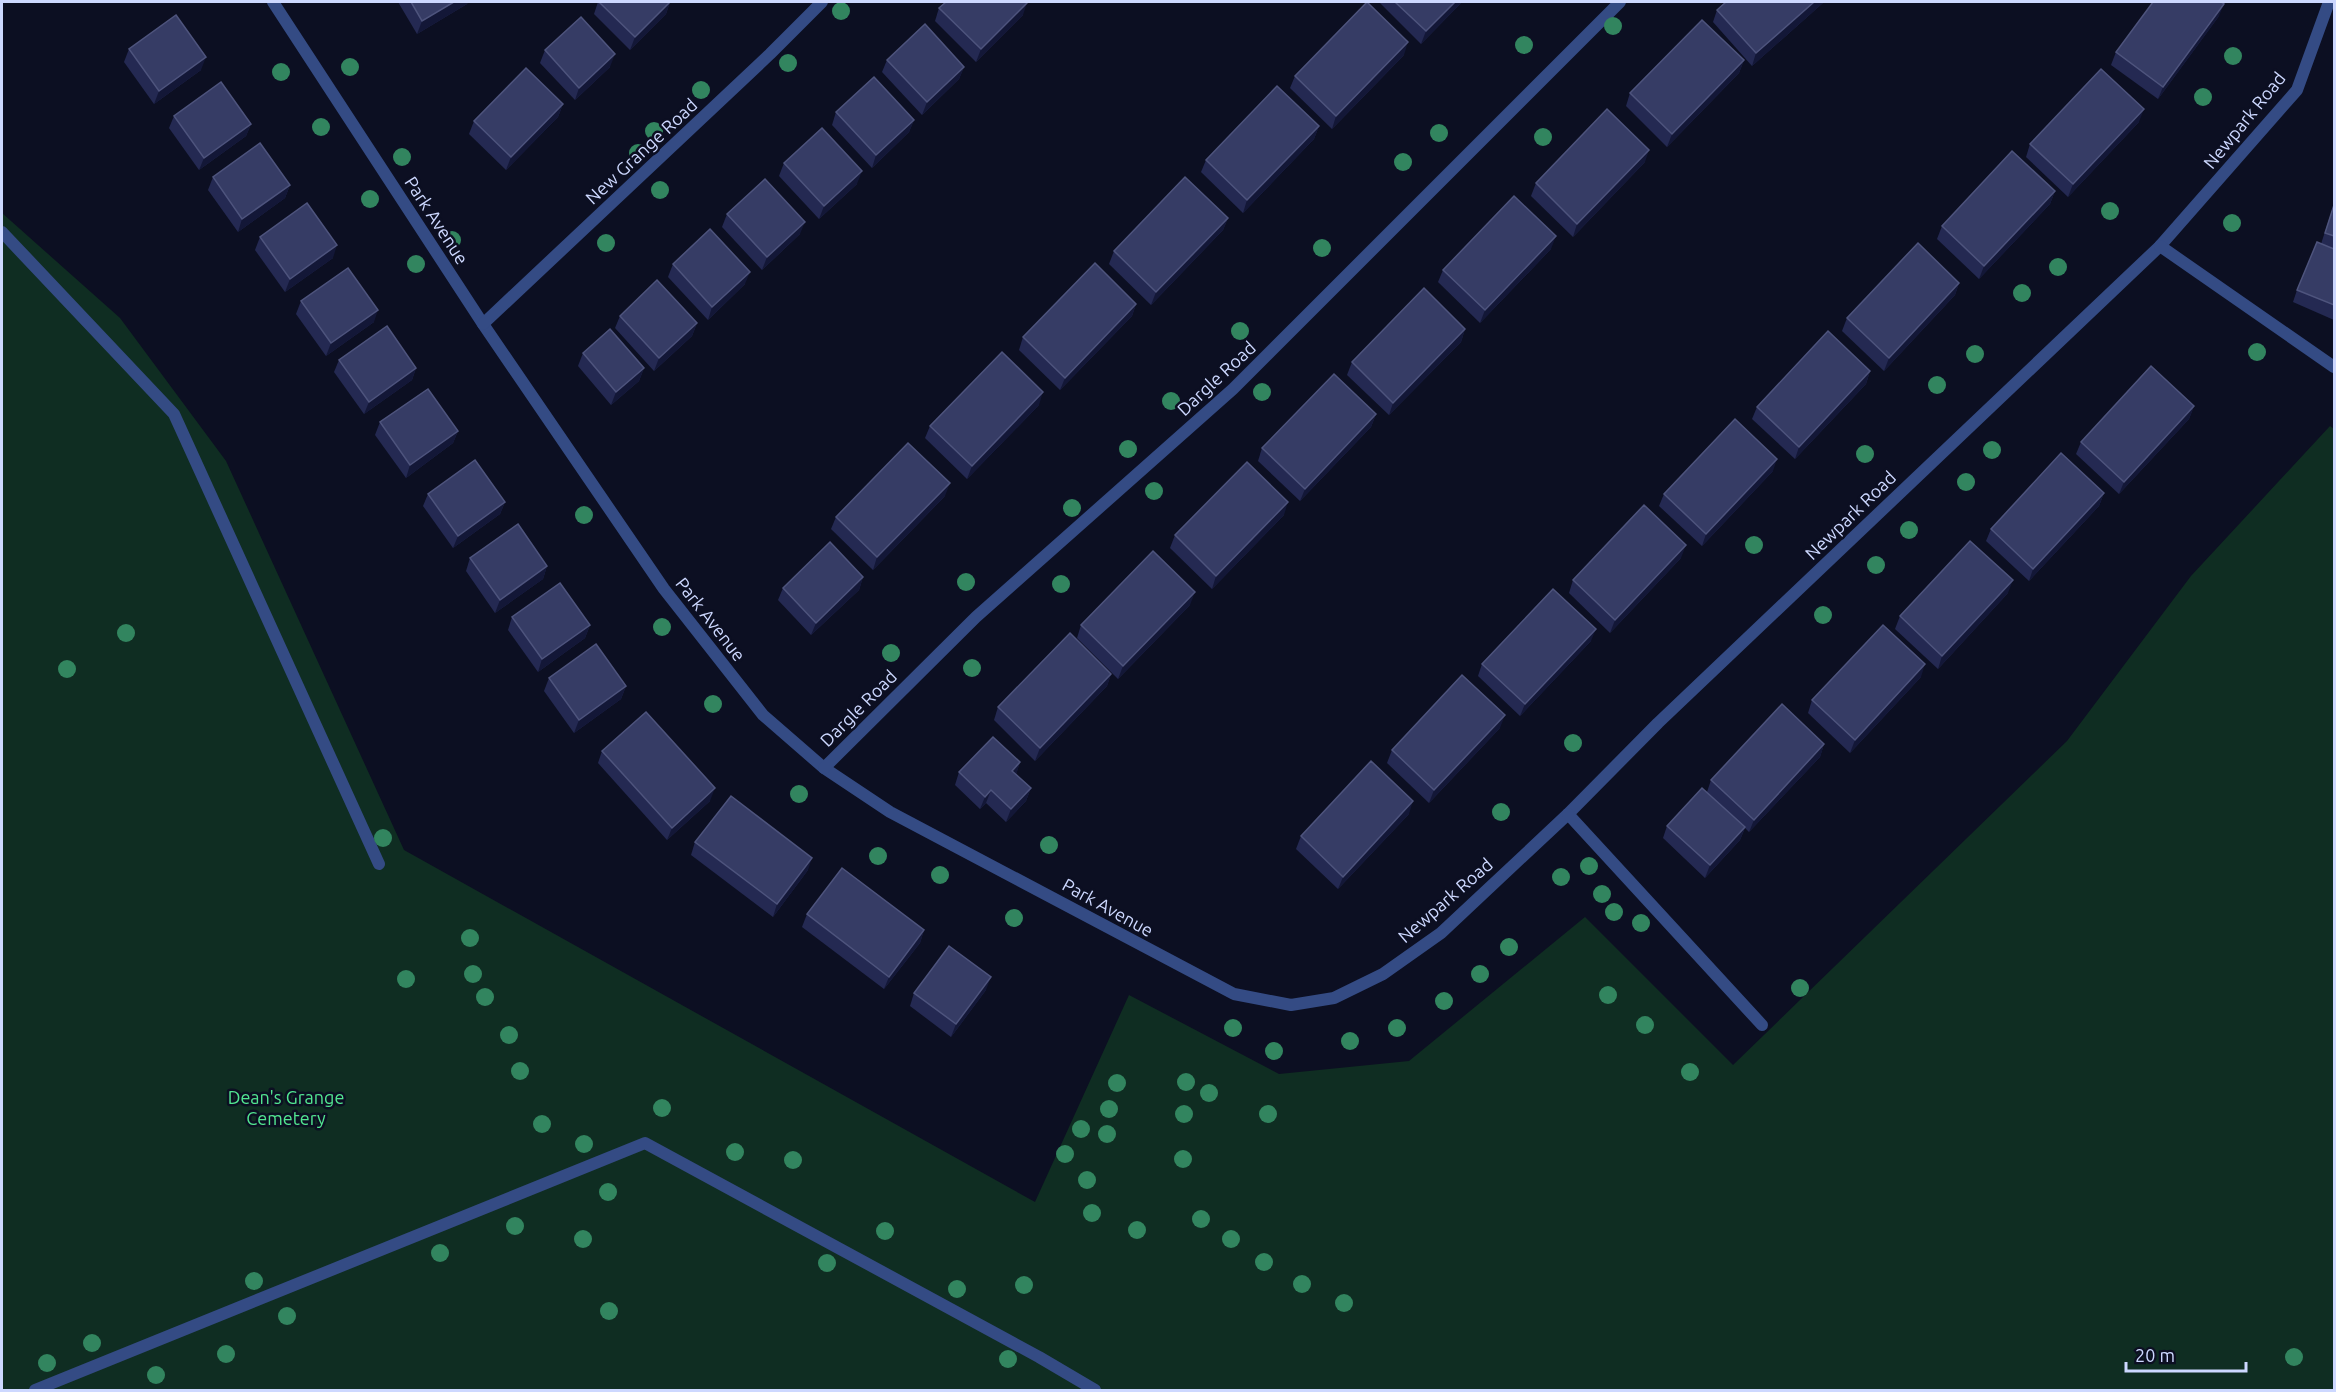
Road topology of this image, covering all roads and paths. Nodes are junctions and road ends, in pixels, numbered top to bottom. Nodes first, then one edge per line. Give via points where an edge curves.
1 (273, 2) edge
2 (822, 2) edge
3 (1620, 2) edge
4 (2329, 2) edge
5 (2, 232) edge
6 (2160, 246) junction
7 (483, 324) junction
8 (2334, 367) edge
9 (824, 768) junction
10 (1568, 814) junction
11 (379, 864) dead end
12 (1335, 998) joint
13 (1762, 1025) dead end
14 (35, 1390) edge
15 (1095, 1390) edge

1 - 7 street, Park Avenue
2 - 7 street, New Grange Road
3 - 9 street, Dargle Road via 1233,389 976,617
4 - 6 street, Newpark Road via 2296,90
5 - 11 street via 174,414
6 - 8 street
6 - 10 street, Newpark Road via 1658,723
7 - 9 street, Park Avenue via 664,588 763,715
9 - 12 street, Park Avenue via 890,812 1234,994 1291,1005
10 - 12 street, Newpark Road via 1441,933 1383,974
10 - 13 street
14 - 15 street via 645,1143

